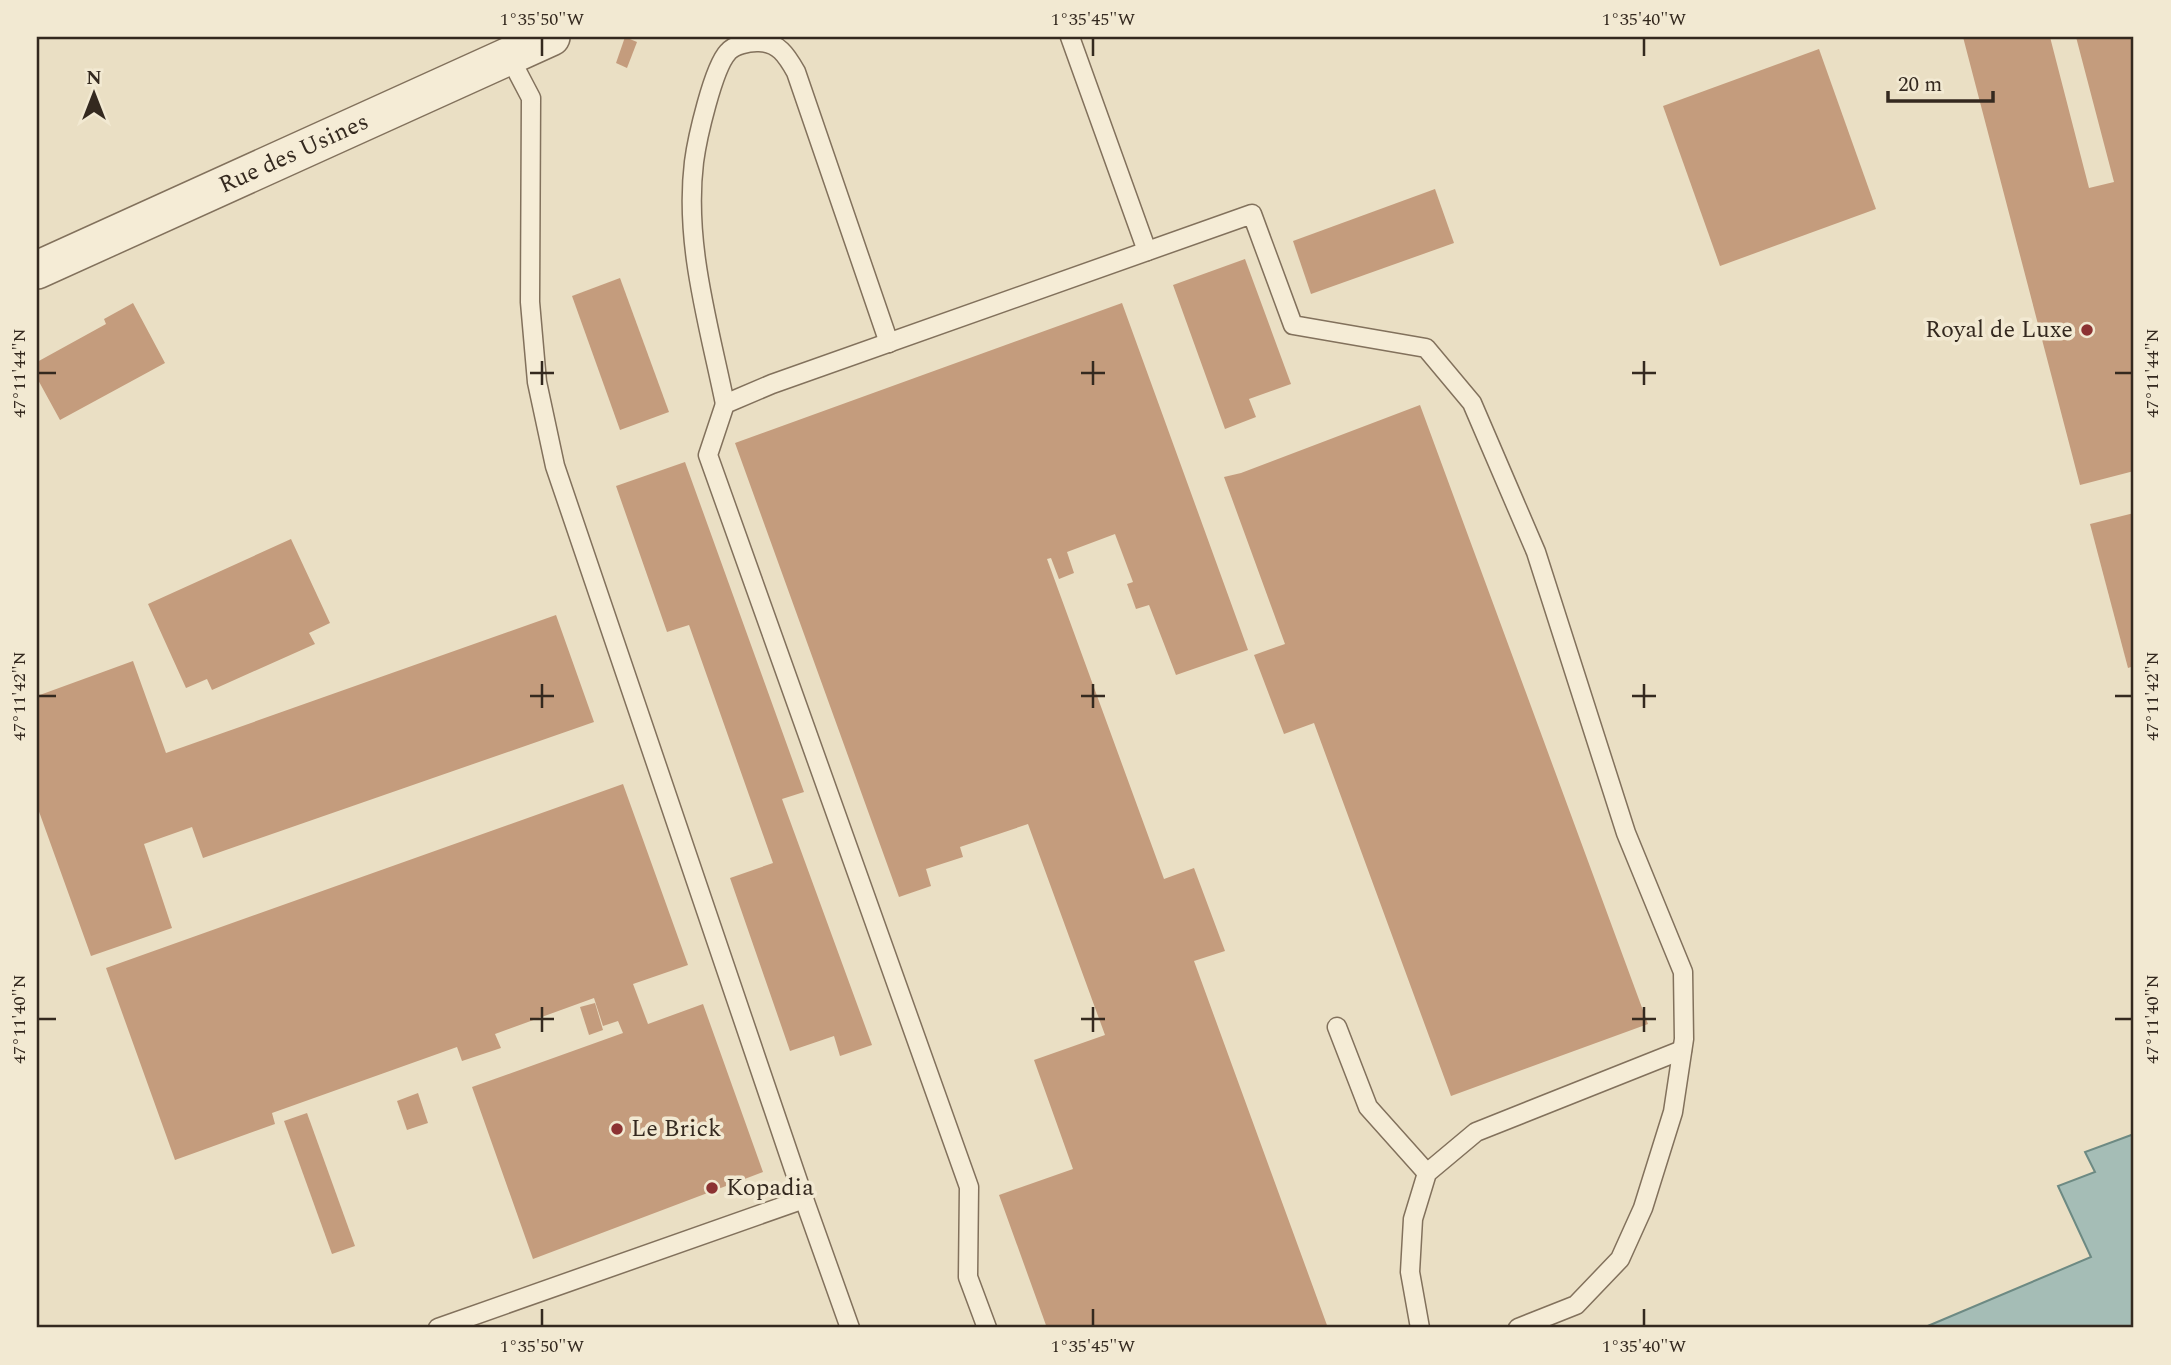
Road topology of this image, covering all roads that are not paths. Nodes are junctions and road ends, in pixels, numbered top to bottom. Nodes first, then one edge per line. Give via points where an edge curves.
1 (551, 37) edge
2 (1070, 37) edge
3 (509, 56) junction
4 (1147, 251) junction
5 (37, 270) edge
6 (889, 343) junction
7 (725, 404) junction
8 (1337, 1027) dead end
9 (1682, 1050) junction
10 (1427, 1173) junction
11 (804, 1199) junction
12 (438, 1328) edge
13 (850, 1328) edge
14 (987, 1328) edge
15 (1420, 1328) edge
16 (1518, 1328) edge

1 - 3 street, Rue des Usines
2 - 4 lane
3 - 5 street, Rue des Usines
3 - 11 lane via 531,98 530,302 537,383 555,466
4 - 6 lane
4 - 9 lane via 1252,214 1293,325 1426,348 1472,403 1536,552 1626,833 1683,972
6 - 7 lane
6 - 7 lane via 796,72 783,50 764,41 748,42 729,50 715,74 694,162 692,218 699,285
7 - 14 lane via 708,455 969,1187 968,1277
8 - 10 lane via 1367,1107
9 - 10 lane via 1476,1132
9 - 16 lane via 1673,1112 1643,1208 1620,1259 1576,1305
10 - 15 lane via 1413,1219 1410,1272
11 - 12 lane
11 - 13 lane

